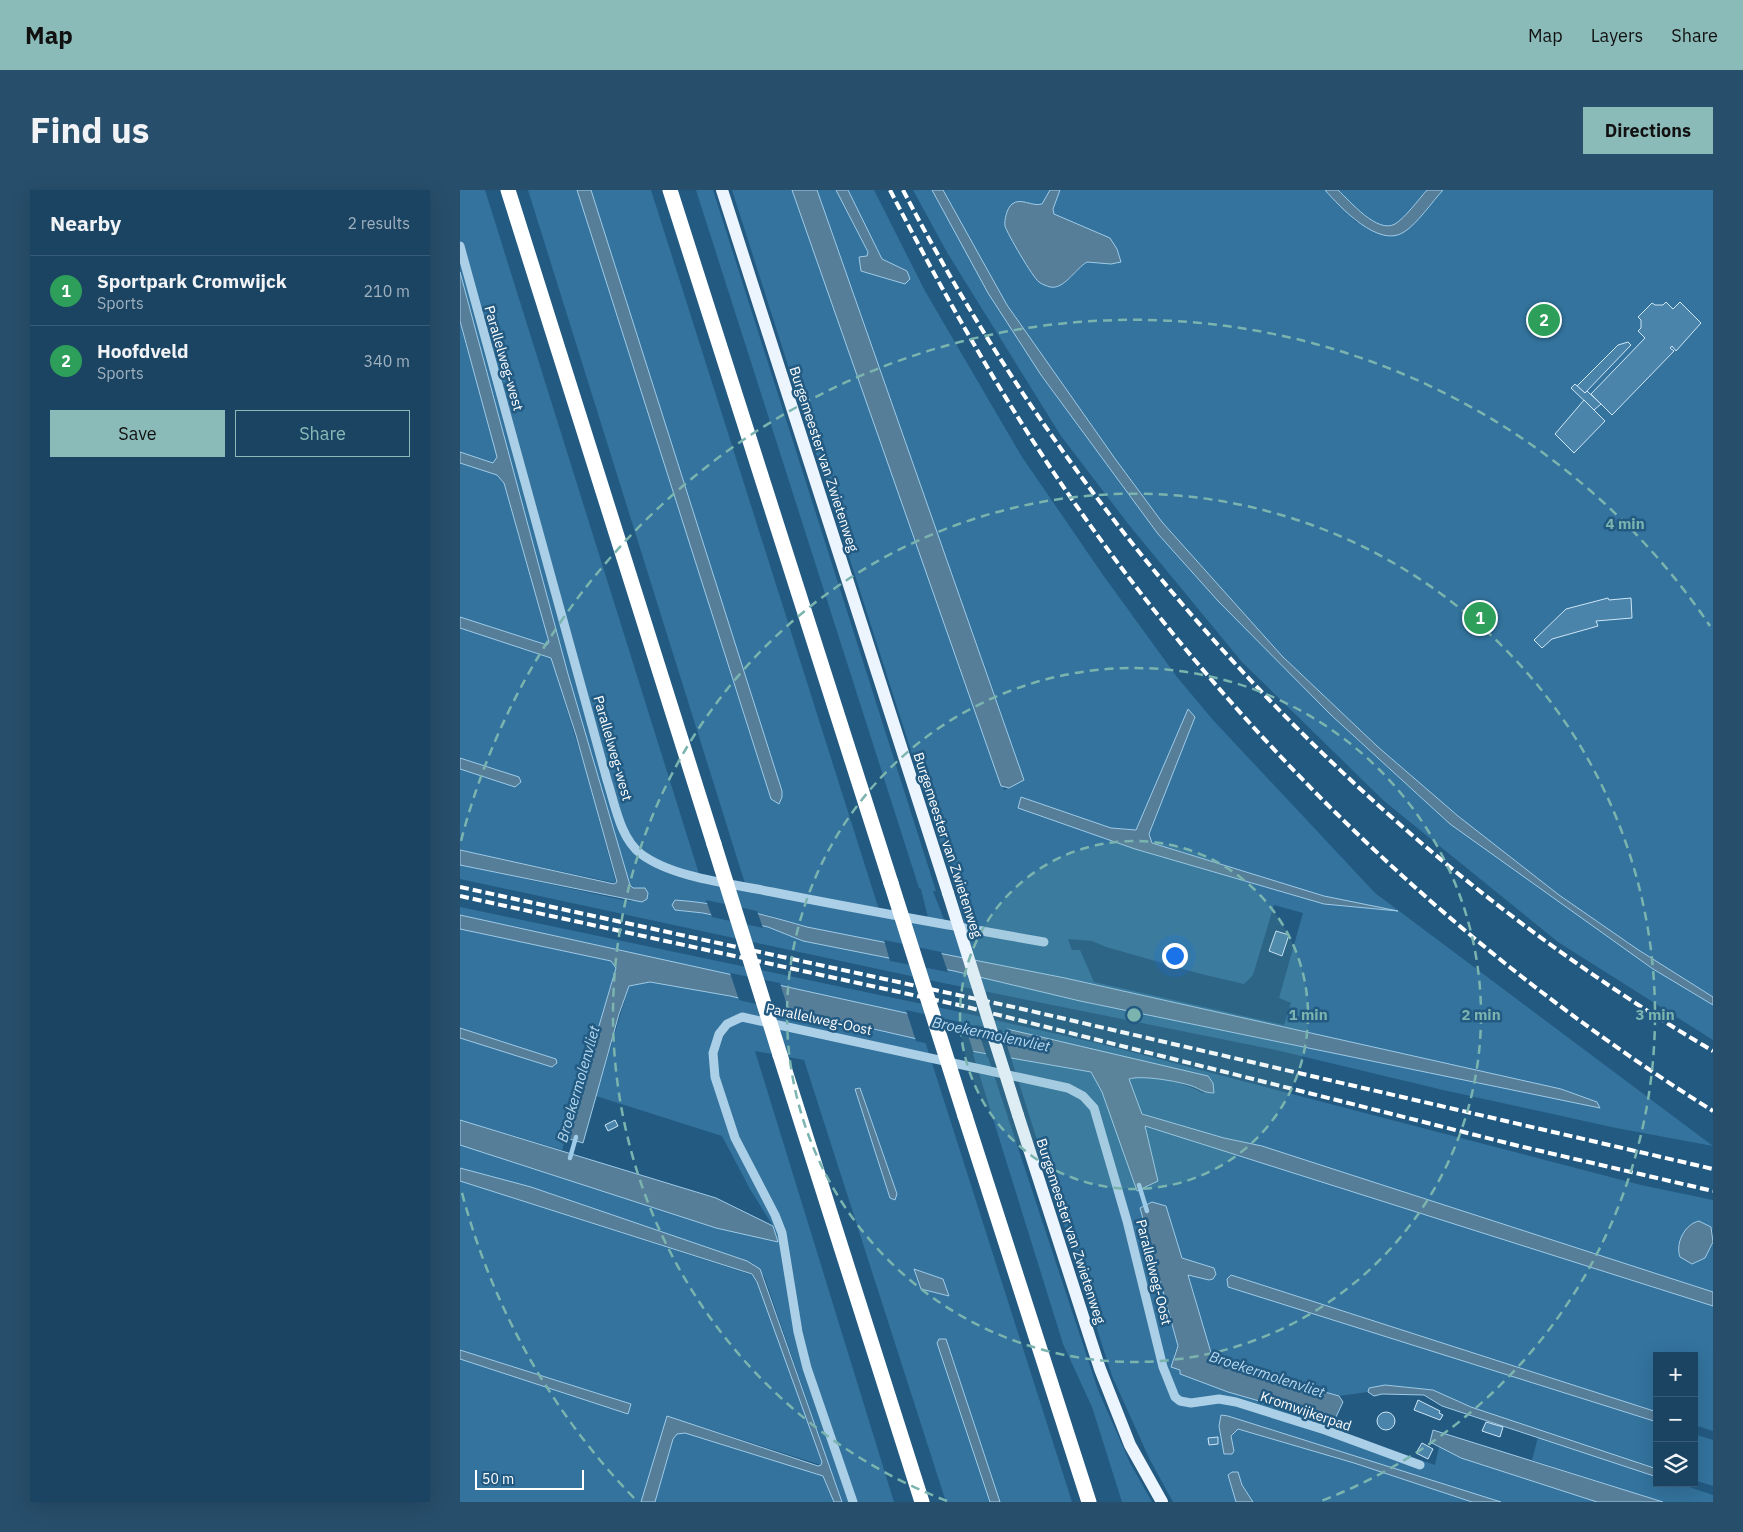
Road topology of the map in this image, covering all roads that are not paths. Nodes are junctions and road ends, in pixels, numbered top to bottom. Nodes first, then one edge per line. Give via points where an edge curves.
1 (508, 190) edge
2 (670, 190) edge
3 (722, 190) edge
4 (460, 246) edge
5 (1044, 942) dead end
6 (1180, 1401) joint
7 (1420, 1465) dead end
8 (853, 1502) edge
9 (922, 1502) edge
10 (1089, 1502) edge
11 (1162, 1502) edge

1 - 9 highway, bridge
2 - 10 highway, bridge
3 - 11 main road, Burgemeester van Zwietenweg, bridge via 1102,1377 1130,1444
4 - 5 street, Parallelweg-west via 607,780 624,832 640,853 658,864 700,877
6 - 7 street, Kromwijkerpad via 1201,1403 1219,1399 1236,1402
6 - 8 street, Parallelweg-Oost via 1171,1392 1128,1221 1094,1108 1083,1096 1068,1088 742,1017 719,1034 713,1053 715,1077 735,1138 782,1233 807,1368

